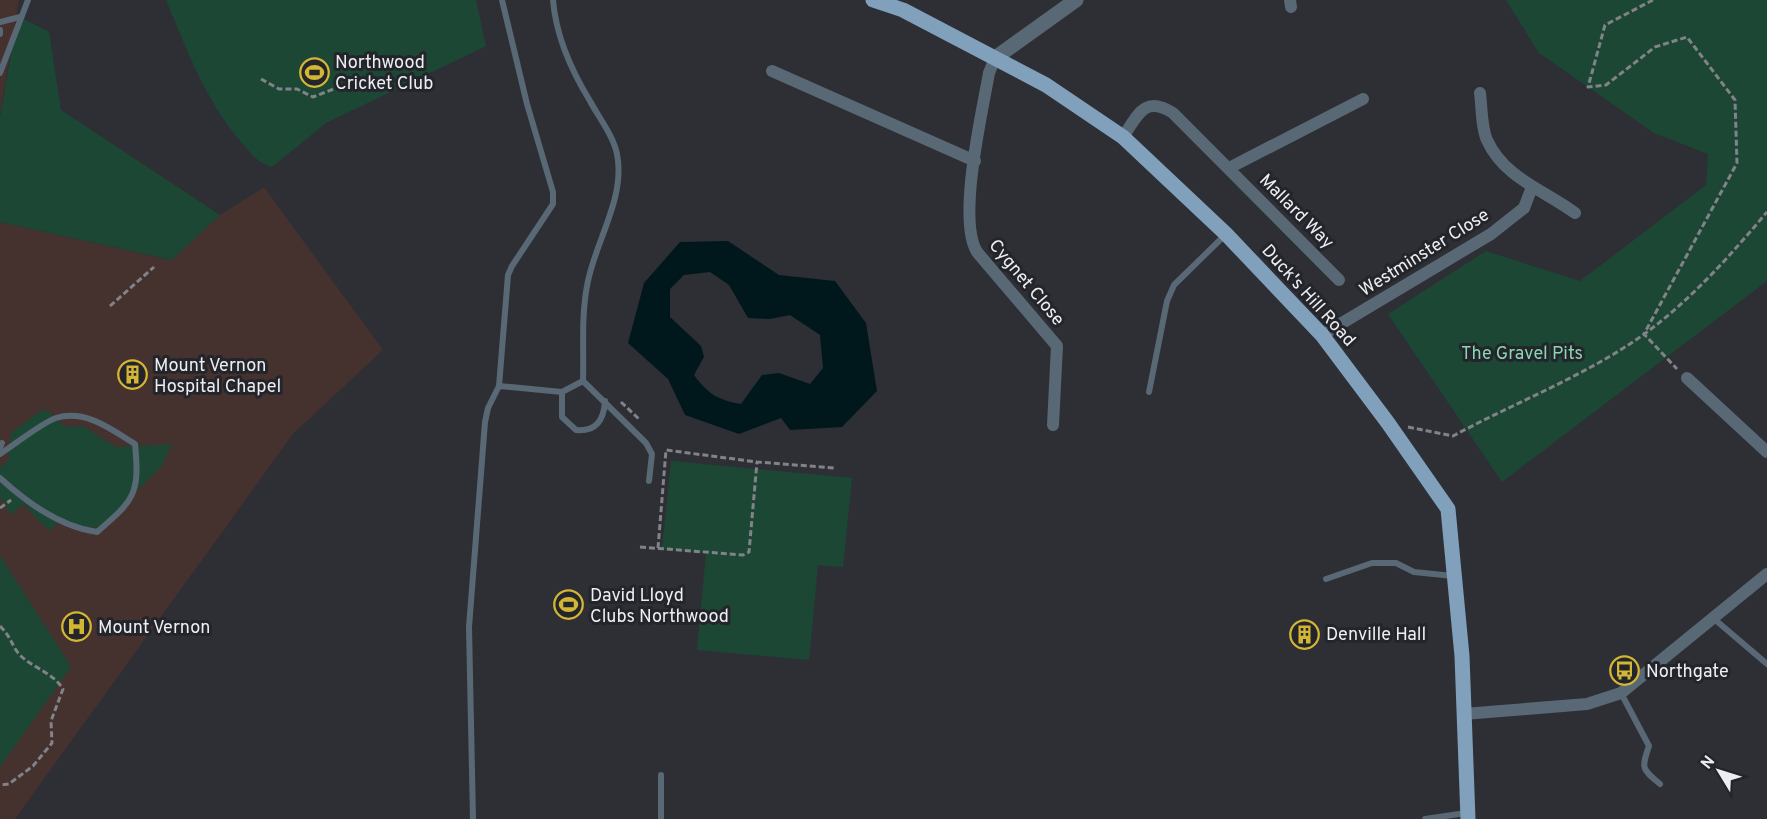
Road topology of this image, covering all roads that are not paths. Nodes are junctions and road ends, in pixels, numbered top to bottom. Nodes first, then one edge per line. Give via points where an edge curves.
1 (28, 0) edge
2 (502, 0) edge
3 (553, 0) edge
4 (873, 0) edge
5 (1076, 0) edge
6 (20, 17) junction
7 (0, 22) edge
8 (995, 58) junction
9 (772, 71) dead end
10 (0, 73) edge
11 (1480, 93) dead end
12 (1363, 99) dead end
13 (1123, 137) junction
14 (975, 161) junction
15 (1229, 168) junction
16 (1532, 187) junction
17 (1575, 213) dead end
18 (1226, 234) junction
19 (1339, 280) dead end
20 (1322, 335) junction
21 (1687, 378) road end
22 (583, 381) junction
23 (499, 386) junction
24 (562, 392) junction
25 (1149, 392) dead end
26 (605, 401) junction
27 (1053, 425) dead end
28 (1767, 452) edge
29 (0, 454) edge
30 (0, 478) edge
31 (649, 481) dead end
32 (1767, 574) edge
33 (1456, 576) junction
34 (1326, 579) dead end
35 (1713, 618) junction
36 (1767, 664) edge
37 (1621, 693) junction
38 (1464, 714) junction
39 (661, 775) dead end
40 (1660, 784) dead end
41 (1468, 816) edge
42 (473, 819) edge
43 (661, 819) edge
44 (1425, 819) edge

1 - 6 lane
2 - 23 lane via 553,204 508,275
3 - 22 lane via 565,53 617,154 616,193 587,284 582,320
4 - 8 main road, Duck's Hill Road via 903,10
5 - 8 street
6 - 7 lane
6 - 10 lane
8 - 13 main road, Duck's Hill Road via 1046,85
8 - 14 street, Cygnet Close via 988,73
9 - 14 street
11 - 16 street via 1486,138 1520,181
12 - 15 street, Mallard Way
13 - 15 street, Mallard Way via 1142,110 1150,105 1161,106
13 - 18 main road, Duck's Hill Road
14 - 27 street, Cygnet Close via 969,205 971,242 1057,346
15 - 19 street, Mallard Way
16 - 17 street
16 - 20 street, Westminster Close via 1524,208 1491,234
18 - 20 main road, Duck's Hill Road
18 - 25 lane via 1174,285 1167,301
20 - 33 main road, Duck's Hill Road via 1448,509
21 - 28 street
22 - 24 lane
22 - 26 lane
23 - 24 lane
23 - 42 lane via 485,422 469,627
24 - 26 lane via 561,417 576,430 592,429 599,423
26 - 31 lane via 652,453
29 - 30 lane via 56,418 85,417 135,444 138,476 135,494 96,532 65,522 24,501
32 - 35 street
33 - 34 lane via 1434,576 1396,563 1372,562
33 - 38 main road, Duck's Hill Road
35 - 36 lane
35 - 37 street
37 - 38 street via 1587,704
37 - 40 lane via 1649,746 1644,771
38 - 41 main road, Duck's Hill Road
39 - 43 lane
41 - 44 lane

